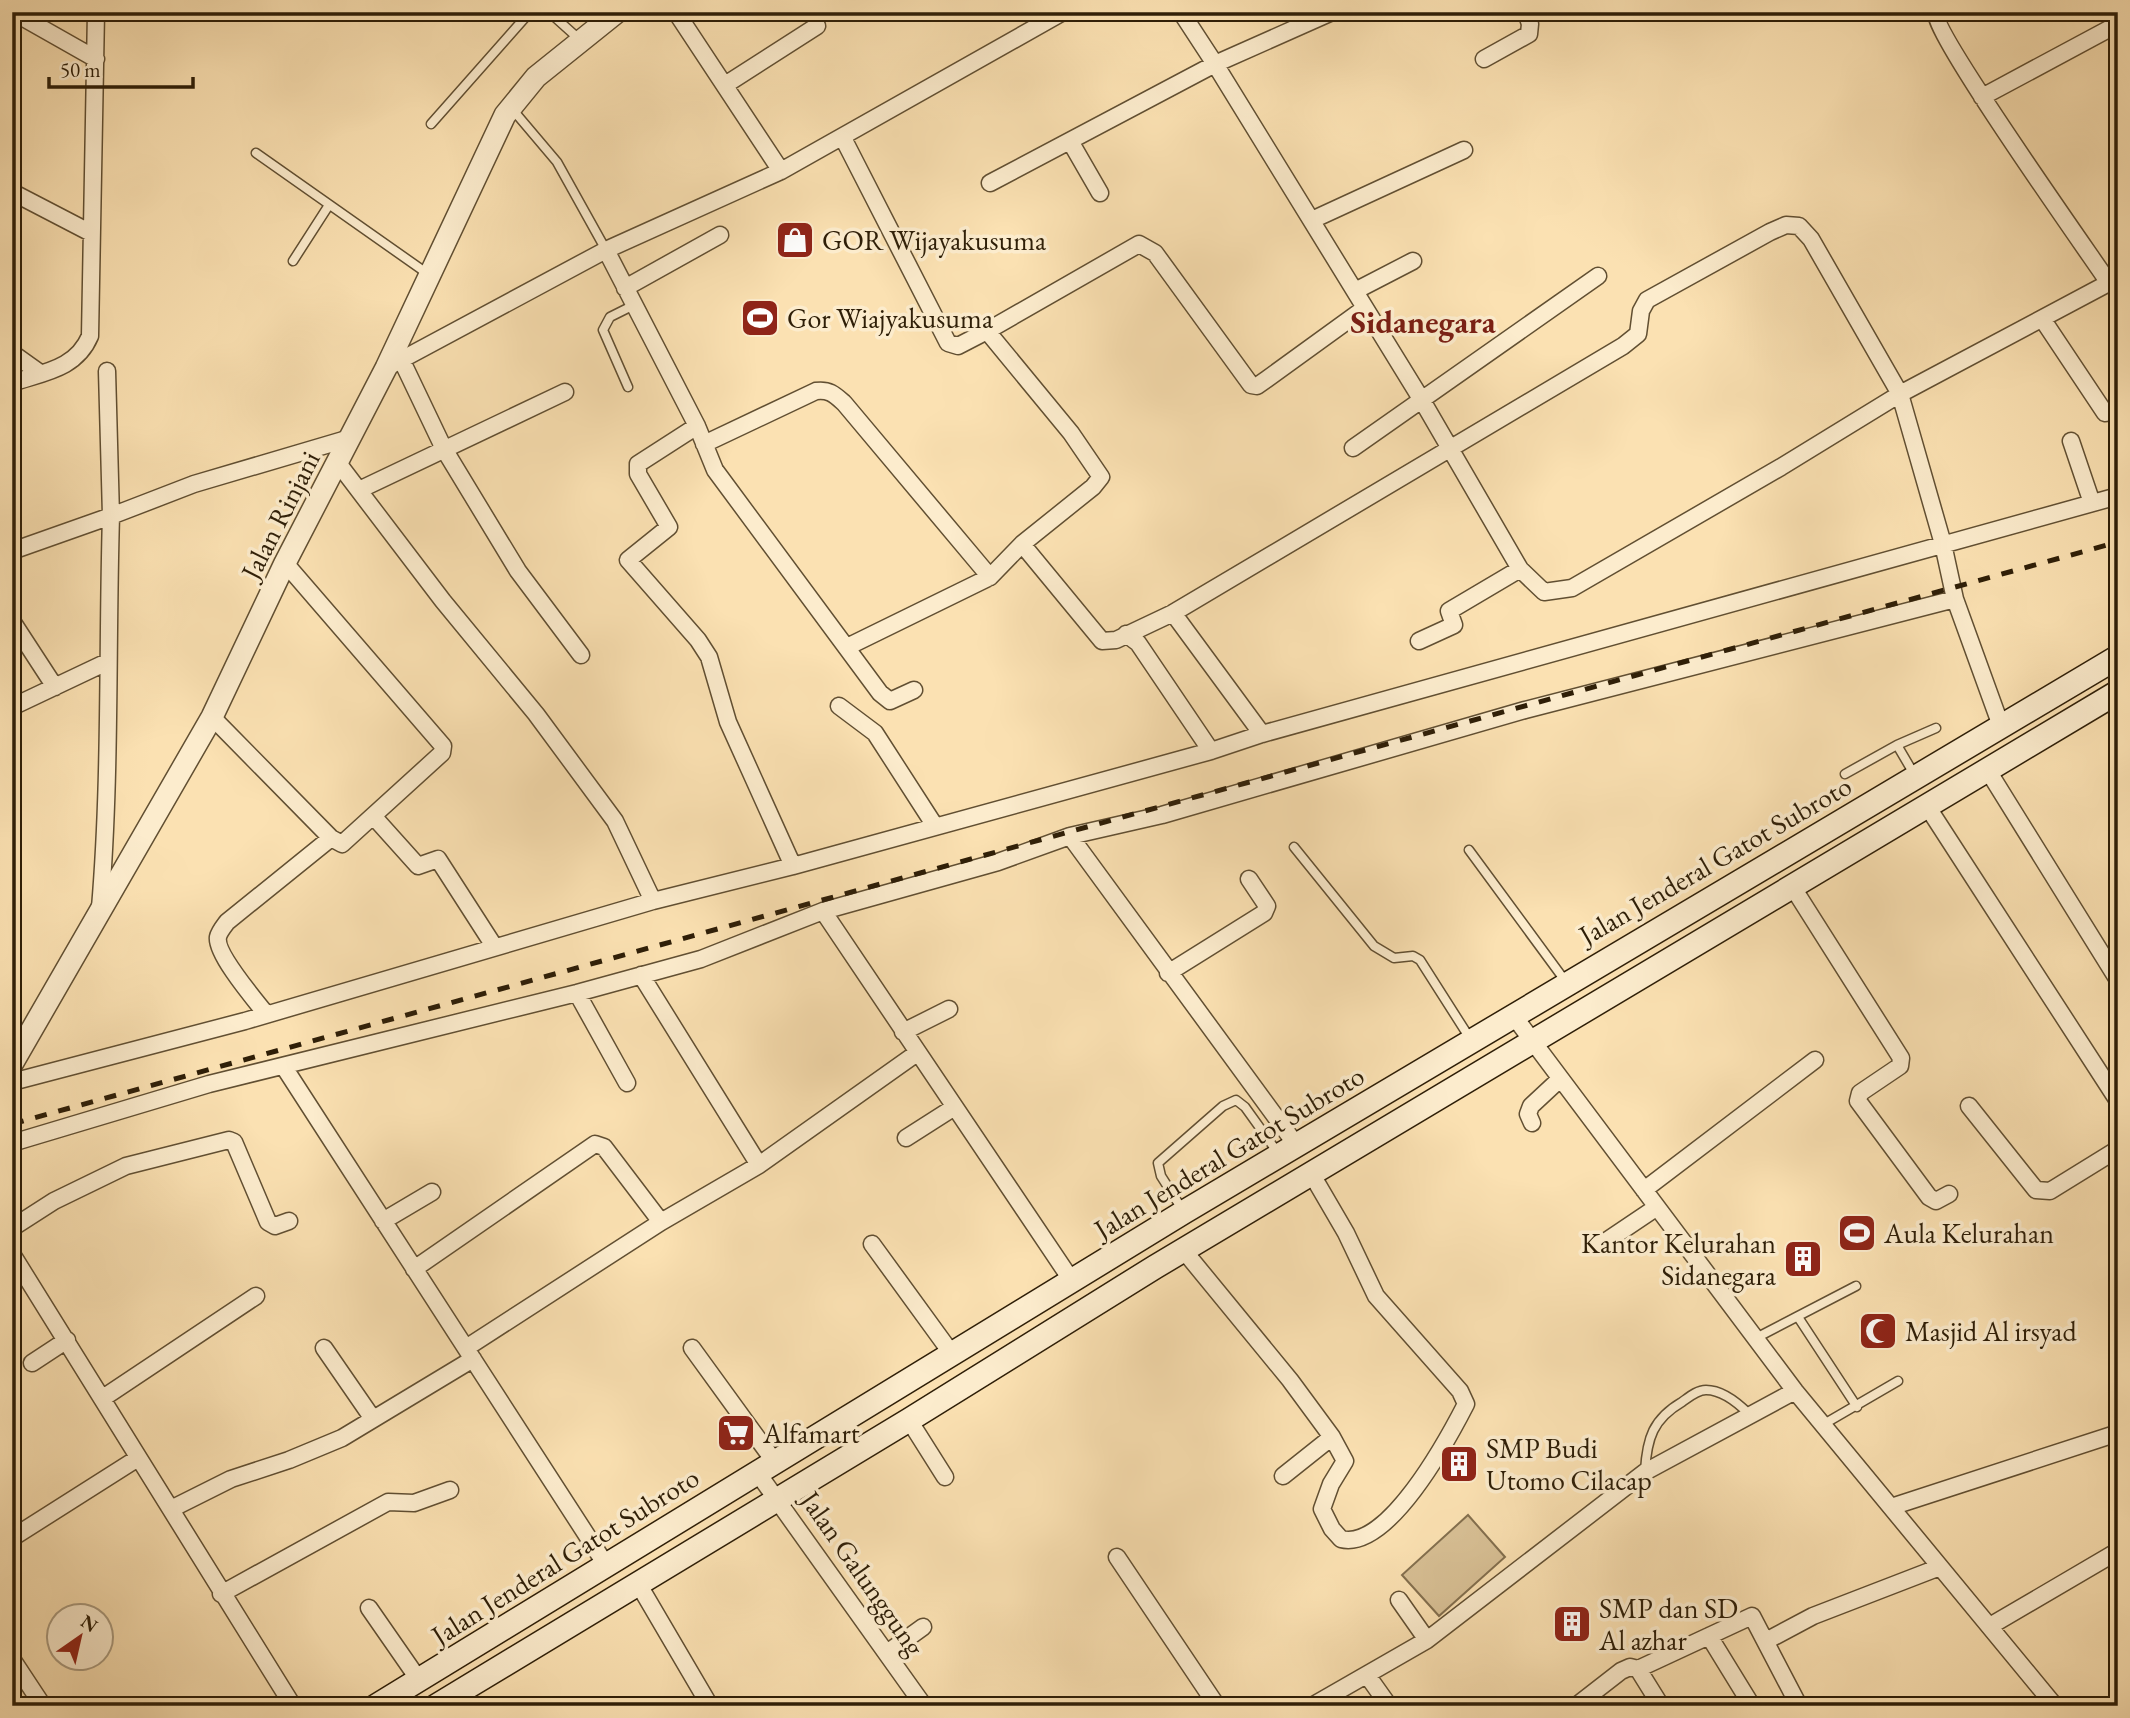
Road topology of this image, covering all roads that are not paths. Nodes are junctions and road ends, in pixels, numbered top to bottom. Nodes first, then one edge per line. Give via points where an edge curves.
1 (13, 12) edge
2 (96, 12) edge
3 (530, 12) edge
4 (549, 12) edge
5 (617, 12) edge
6 (676, 12) edge
7 (1063, 12) edge
8 (1181, 12) edge
9 (1332, 12) edge
10 (1526, 12) edge
11 (1934, 13) edge
12 (2118, 24) edge
13 (817, 26) dead end
14 (582, 40) junction
15 (96, 59) junction
16 (1484, 59) dead end
17 (1215, 64) junction
18 (724, 85) junction
19 (1982, 97) junction
20 (511, 108) junction
21 (431, 124) dead end
22 (843, 138) junction
23 (1070, 141) junction
24 (1464, 150) dead end
25 (256, 153) dead end
26 (781, 171) junction
27 (990, 183) dead end
28 (12, 192) edge
29 (1100, 193) dead end
30 (329, 205) junction
31 (1312, 220) junction
32 (91, 233) junction
33 (720, 235) dead end
34 (606, 250) junction
35 (293, 261) dead end
36 (1413, 261) dead end
37 (430, 275) junction
38 (1598, 276) dead end
39 (2113, 280) edge
40 (625, 288) junction
41 (1355, 291) junction
42 (634, 305) junction
43 (1366, 308) junction
44 (2043, 320) junction
45 (987, 331) junction
46 (12, 354) edge
47 (394, 365) junction
48 (107, 371) dead end
49 (40, 373) junction
50 (12, 383) edge
51 (628, 387) dead end
52 (565, 392) dead end
53 (1900, 394) junction
54 (1423, 402) junction
55 (2105, 413) dead end
56 (697, 426) junction
57 (350, 438) junction
58 (2071, 441) dead end
59 (704, 444) junction
60 (1353, 448) dead end
61 (444, 449) junction
62 (1451, 449) junction
63 (338, 463) junction
64 (359, 490) junction
65 (2118, 496) edge
66 (2092, 503) junction
67 (111, 516) junction
68 (1022, 544) junction
69 (1943, 544) junction
70 (12, 551) edge
71 (285, 563) junction
72 (1520, 569) junction
73 (990, 577) junction
74 (1955, 598) junction
75 (1173, 613) junction
76 (12, 621) edge
77 (1126, 634) junction
78 (1419, 641) dead end
79 (847, 647) junction
80 (581, 654) dead end
81 (2118, 657) edge
82 (107, 662) junction
83 (55, 687) junction
84 (914, 690) dead end
85 (2118, 692) edge
86 (839, 706) dead end
87 (12, 707) edge
88 (212, 717) junction
89 (2001, 726) junction
90 (1936, 728) dead end
91 (1262, 734) junction
92 (1897, 745) junction
93 (1211, 751) junction
94 (1987, 769) junction
95 (1845, 774) dead end
96 (1916, 777) junction
97 (1927, 806) junction
98 (374, 817) junction
99 (934, 826) junction
100 (1070, 836) junction
101 (331, 838) junction
102 (1294, 847) dead end
103 (1469, 849) dead end
104 (793, 866) junction
105 (1250, 879) dead end
106 (1792, 886) junction
107 (653, 901) junction
108 (823, 911) junction
109 (100, 914) junction
110 (494, 946) junction
111 (1168, 973) junction
112 (641, 975) junction
113 (2118, 980) edge
114 (1566, 982) junction
115 (577, 993) junction
116 (949, 1009) dead end
117 (266, 1014) junction
118 (1513, 1015) junction
119 (903, 1032) junction
120 (1471, 1040) junction
121 (1532, 1042) junction
122 (917, 1053) junction
123 (1815, 1060) dead end
124 (12, 1064) edge
125 (284, 1067) junction
126 (1560, 1079) junction
127 (12, 1082) edge
128 (627, 1083) dead end
129 (2118, 1101) edge
130 (1969, 1105) dead end
131 (953, 1108) junction
132 (1532, 1123) dead end
133 (906, 1138) dead end
134 (12, 1143) edge
135 (2118, 1149) edge
136 (1288, 1151) junction
137 (758, 1165) junction
138 (1311, 1173) junction
139 (1644, 1190) junction
140 (432, 1192) dead end
141 (1949, 1194) dead end
142 (1657, 1207) junction
143 (1184, 1212) junction
144 (289, 1221) dead end
145 (383, 1221) junction
146 (661, 1222) junction
147 (12, 1228) edge
148 (872, 1244) dead end
149 (1600, 1247) dead end
150 (1185, 1252) junction
151 (12, 1254) edge
152 (414, 1269) junction
153 (1072, 1281) junction
154 (1856, 1286) dead end
155 (256, 1296) dead end
156 (1798, 1317) junction
157 (1756, 1338) junction
158 (67, 1340) junction
159 (324, 1348) dead end
160 (692, 1348) dead end
161 (469, 1354) junction
162 (952, 1354) junction
163 (32, 1363) dead end
164 (1898, 1381) dead end
165 (1796, 1391) junction
166 (103, 1398) junction
167 (1857, 1407) junction
168 (1749, 1414) junction
169 (373, 1419) junction
170 (909, 1420) junction
171 (1824, 1424) junction
172 (2118, 1433) edge
173 (1332, 1437) junction
174 (138, 1458) junction
175 (766, 1467) junction
176 (1645, 1472) junction
177 (1283, 1476) dead end
178 (945, 1477) dead end
179 (450, 1490) dead end
180 (777, 1497) junction
181 (1891, 1507) junction
182 (171, 1508) junction
183 (12, 1538) edge
184 (2118, 1551) edge
185 (1117, 1557) dead end
186 (606, 1565) junction
187 (1940, 1567) junction
188 (639, 1585) junction
189 (221, 1594) junction
190 (1399, 1601) dead end
191 (369, 1608) dead end
192 (1990, 1626) junction
193 (923, 1627) dead end
194 (1709, 1636) junction
195 (1427, 1640) junction
196 (1766, 1641) junction
197 (887, 1653) junction
198 (12, 1659) edge
199 (1638, 1669) junction
200 (1367, 1675) junction
201 (419, 1680) junction
202 (43, 1706) edge
203 (293, 1706) edge
204 (376, 1706) edge
205 (436, 1706) edge
206 (710, 1706) edge
207 (923, 1706) edge
208 (1217, 1706) edge
209 (1312, 1706) edge
210 (1389, 1706) edge
211 (1576, 1706) edge
212 (1661, 1706) edge
213 (1752, 1706) edge
214 (1798, 1706) edge
215 (2055, 1706) edge

1 - 15 street
2 - 15 street
3 - 21 lane
4 - 14 lane
5 - 14 street, Jalan Rinjani
6 - 18 street
7 - 22 street
8 - 17 street
9 - 17 street
10 - 16 street via 1529,34
11 - 19 street
12 - 19 street
13 - 18 street
14 - 20 street, Jalan Rinjani via 536,77
15 - 32 street
17 - 23 street
17 - 31 street
18 - 26 street
19 - 39 street
20 - 34 lane via 558,162
20 - 37 street, Jalan Rinjani
22 - 26 street
22 - 45 street via 948,343 958,346
23 - 27 street
23 - 29 street
24 - 31 street
25 - 30 lane
26 - 34 street
28 - 32 street
30 - 35 lane
30 - 37 lane
31 - 41 street
32 - 49 street via 90,336 72,362
33 - 40 street
34 - 40 street
34 - 47 street
36 - 41 street
37 - 47 street, Jalan Rinjani
38 - 54 street
39 - 44 street
40 - 42 street
41 - 43 street
42 - 51 lane via 610,317 603,330
42 - 56 street
43 - 45 street via 1257,386 1251,385 1155,253 1139,244
43 - 54 street
44 - 53 street
44 - 55 street
45 - 68 street via 1101,477
46 - 49 street
47 - 57 street, Jalan Rinjani
47 - 61 street
48 - 67 street
49 - 50 street
52 - 61 street
53 - 62 street via 1811,239 1799,226 1786,225 1647,300 1635,338
53 - 69 street
53 - 72 street via 1777,460 1572,587 1544,592
54 - 60 street
54 - 62 street
56 - 59 street
56 - 104 street via 638,464 638,474 668,527 628,560 709,657 727,722
57 - 63 street, Jalan Rinjani
57 - 67 street via 184,487
58 - 66 street
59 - 73 street via 816,391 833,393
59 - 79 street via 715,470
61 - 64 street
61 - 80 street via 518,571
62 - 72 street
62 - 75 street
63 - 64 street
63 - 71 street, Jalan Rinjani
64 - 107 street via 615,821
65 - 66 street
66 - 69 street
67 - 70 street
67 - 82 street
68 - 73 street
68 - 77 street via 1102,641
69 - 74 street
69 - 91 street
71 - 88 street, Jalan Rinjani
71 - 98 street via 443,746 442,753
72 - 78 street via 1449,611 1454,625
73 - 79 street
74 - 89 street
74 - 100 street via 1525,710 1162,815
75 - 77 street
75 - 91 street
76 - 83 street
77 - 93 street via 1138,643
79 - 84 street via 890,701
81 - 89 main road, Jalan Jenderal Gatot Subroto
82 - 83 street
82 - 109 street via 108,816
83 - 87 street
85 - 94 main road
86 - 99 street via 875,733
88 - 101 street
88 - 109 street, Jalan Rinjani
89 - 96 main road, Jalan Jenderal Gatot Subroto
90 - 92 lane
91 - 93 street
92 - 95 lane
92 - 96 lane
93 - 99 street
94 - 97 main road
94 - 113 street
96 - 114 main road, Jalan Jenderal Gatot Subroto
97 - 106 main road
97 - 129 street
98 - 101 street via 348,842
98 - 110 street via 418,866 438,859
99 - 104 street
100 - 108 street via 998,862
100 - 111 street
101 - 117 street via 226,922 218,935 231,966
102 - 120 lane via 1374,946 1394,958 1420,960
103 - 114 lane
104 - 107 street
105 - 111 street via 1265,898 1264,913
106 - 121 main road
106 - 141 street via 1901,1058 1900,1066 1860,1093 1858,1101 1929,1197 1936,1201
107 - 110 street
108 - 112 street via 701,959
108 - 119 street
109 - 124 street, Jalan Rinjani
110 - 117 street
111 - 136 street
112 - 115 street
112 - 137 street
114 - 118 main road, Jalan Jenderal Gatot Subroto
115 - 125 street
115 - 128 street
116 - 119 street
117 - 127 street
118 - 120 main road, Jalan Jenderal Gatot Subroto
118 - 121 street
119 - 122 street
120 - 136 main road, Jalan Jenderal Gatot Subroto
121 - 126 street
121 - 138 main road
122 - 131 street
122 - 137 street
123 - 139 street
125 - 134 street via 209,1084
125 - 145 street
126 - 132 street via 1531,1106
126 - 139 street
130 - 135 street via 2036,1190 2050,1191
131 - 133 street
131 - 153 street
136 - 143 main road, Jalan Jenderal Gatot Subroto
136 - 143 lane via 1236,1100 1223,1106 1158,1163
137 - 146 street
138 - 150 main road
138 - 173 street via 1376,1296 1460,1391 1466,1404 1409,1501 1350,1541 1332,1529 1322,1509 1345,1461
139 - 142 street
140 - 145 street
142 - 149 street
142 - 157 street
143 - 153 main road, Jalan Jenderal Gatot Subroto
144 - 147 street via 275,1226 268,1222 234,1142 229,1140 126,1166 54,1201
145 - 152 street
146 - 152 street via 604,1147 595,1144
146 - 161 street
148 - 162 street
150 - 170 main road
150 - 173 street
151 - 158 street
152 - 161 street
153 - 162 main road, Jalan Jenderal Gatot Subroto
154 - 156 lane
155 - 166 street
156 - 157 lane
156 - 167 lane
157 - 165 street
158 - 163 street
158 - 166 street
159 - 169 street
160 - 175 street, Jalan Galunggung
161 - 169 street
161 - 186 street
162 - 175 main road, Jalan Jenderal Gatot Subroto
164 - 167 lane
165 - 168 street
165 - 171 street
166 - 174 street
167 - 171 lane
168 - 176 street
168 - 176 lane via 1717,1392 1698,1391 1656,1423 1648,1437
169 - 182 street via 330,1443 231,1479
170 - 178 street
170 - 180 main road
171 - 181 street
172 - 181 street
173 - 177 street
174 - 182 street
174 - 183 street
175 - 180 street, Jalan Galunggung
175 - 186 main road, Jalan Jenderal Gatot Subroto
176 - 195 street
179 - 189 street via 414,1503 387,1502
180 - 188 main road
180 - 197 street, Jalan Galunggung
181 - 187 street
182 - 189 street
184 - 192 street
185 - 208 street
186 - 201 main road, Jalan Jenderal Gatot Subroto
187 - 192 street
187 - 196 street via 1813,1616
188 - 205 main road
188 - 206 street
189 - 203 street
190 - 195 street
191 - 201 street
192 - 215 street
193 - 197 street
194 - 196 street via 1752,1616
194 - 199 street
194 - 213 street
195 - 200 street
196 - 214 street
197 - 207 street, Jalan Galunggung
198 - 202 street
199 - 211 street via 1621,1671
199 - 212 street
200 - 209 street
200 - 210 street
201 - 204 main road, Jalan Jenderal Gatot Subroto

